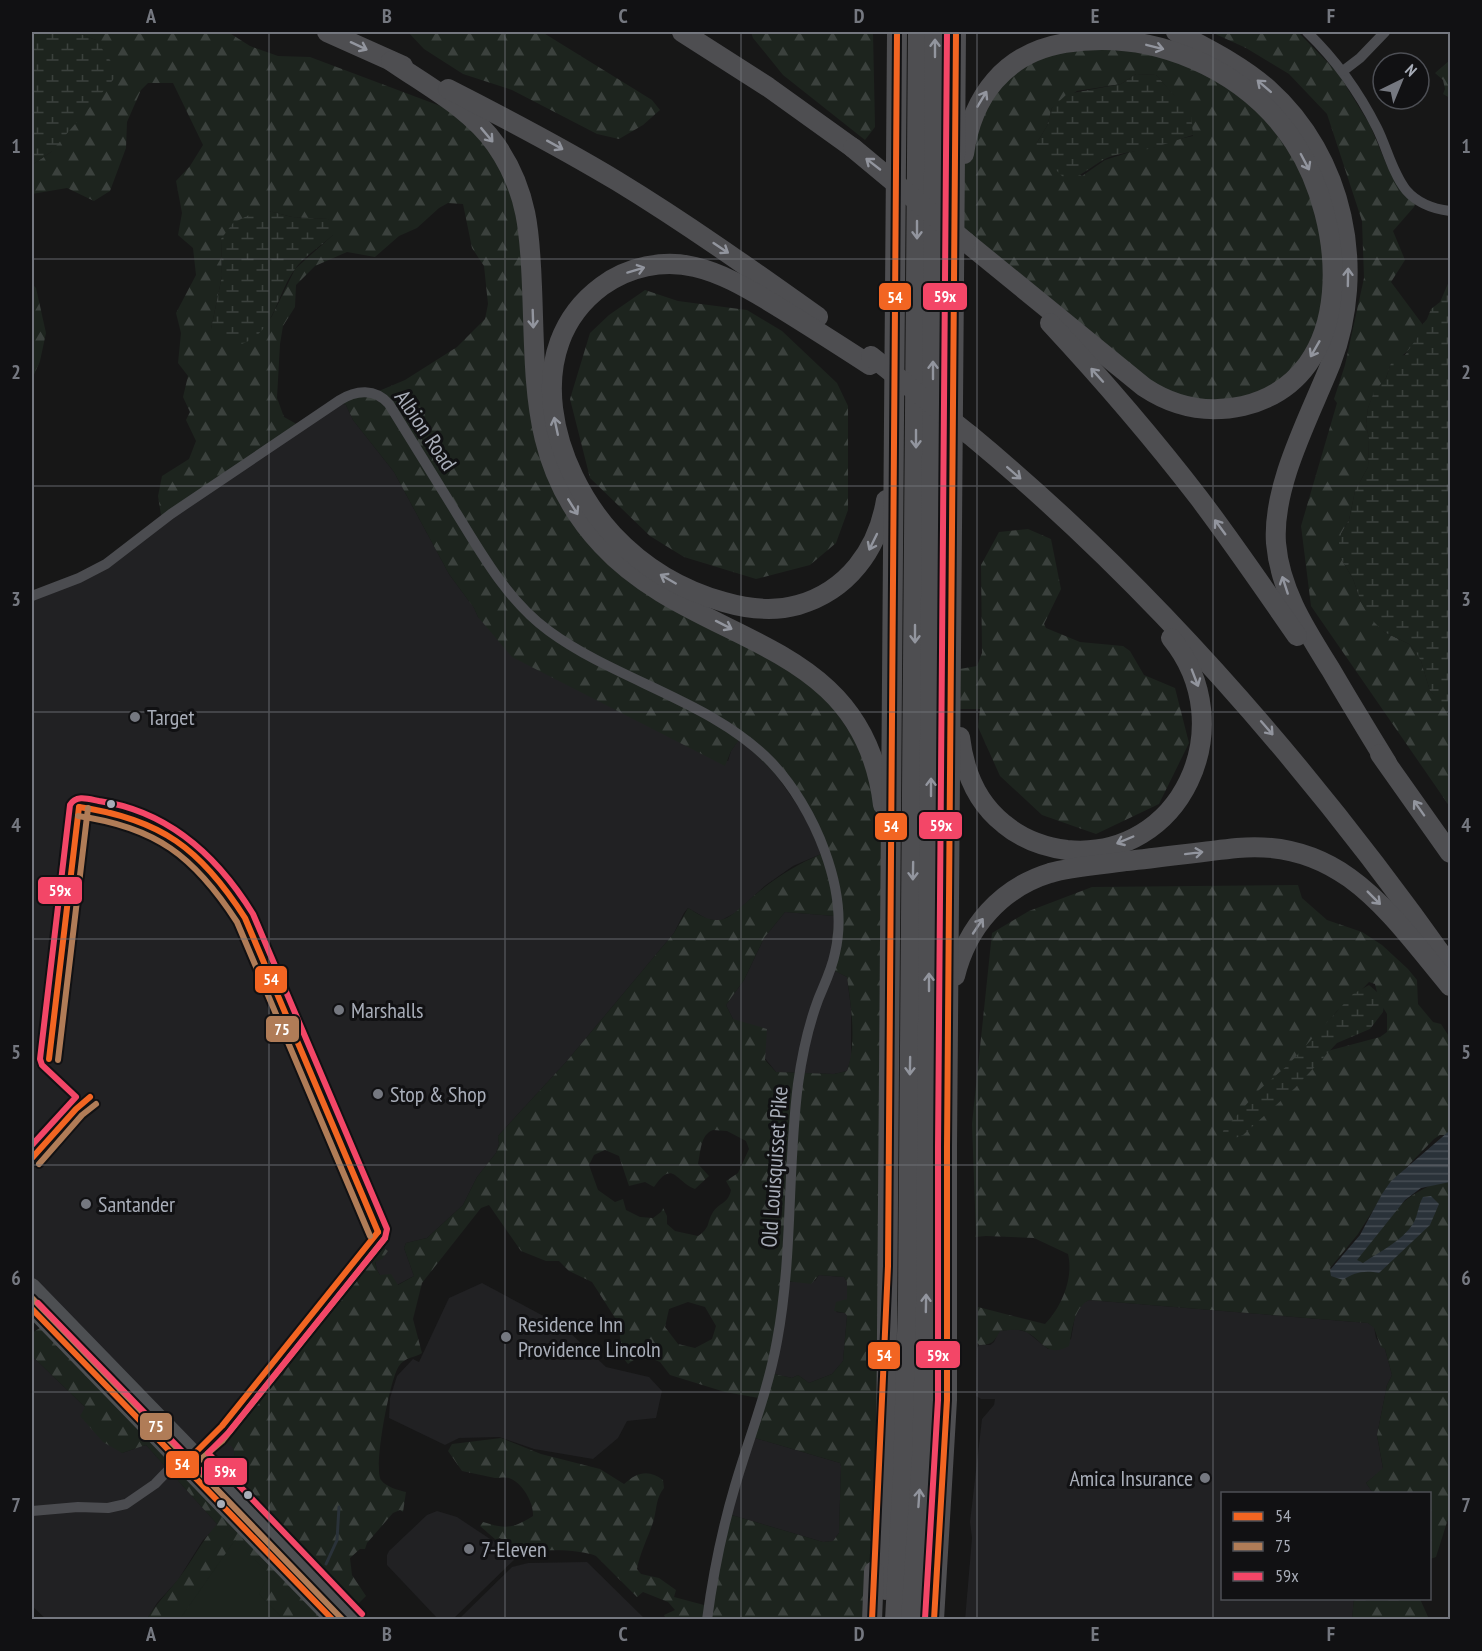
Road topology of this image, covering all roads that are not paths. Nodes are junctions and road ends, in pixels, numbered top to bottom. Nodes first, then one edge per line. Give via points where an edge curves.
1 (327, 32) edge
2 (682, 32) edge
3 (704, 32) edge
4 (897, 32) edge
5 (918, 32) edge
6 (935, 32) edge
7 (956, 32) edge
8 (1176, 32) edge
9 (1307, 32) edge
10 (1386, 32) edge
11 (391, 61) junction
12 (1343, 71) junction
13 (854, 148) junction
14 (1450, 211) edge
15 (955, 216) junction
16 (970, 245) junction
17 (871, 360) junction
18 (894, 423) junction
19 (1096, 549) junction
20 (32, 596) edge
21 (952, 632) junction
22 (747, 741) joint
23 (1387, 763) junction
24 (1450, 853) edge
25 (891, 932) junction
26 (1450, 966) edge
27 (1450, 986) edge
28 (949, 1020) junction
29 (32, 1286) edge
30 (888, 1307) junction
31 (32, 1309) edge
32 (946, 1326) junction
33 (187, 1453) junction
34 (32, 1511) edge
35 (333, 1620) edge
36 (356, 1620) edge
37 (707, 1620) edge
38 (872, 1620) edge
39 (884, 1620) edge
40 (895, 1620) edge
41 (911, 1620) edge
42 (924, 1620) edge
43 (934, 1620) edge

1 -> 11 highway
2 - 13 highway
3 - 13 highway
4 - 18 highway
5 -> 40 highway via 908,1290
41 -> 6 highway via 922,1457 926,1306
7 - 15 highway
23 -> 8 highway via 1294,609 1281,575 1276,540 1283,485 1344,322 1348,265 1340,208 1315,148 1282,103 1240,67
9 - 12 street
10 - 12 street
11 -> 17 highway via 520,126 615,180 706,238
11 -> 25 highway via 481,127 502,154 518,186 530,238 540,421 555,473 584,523 610,554 645,582 806,670 837,698 860,732 875,766 881,793
12 - 14 street via 1408,192 1425,206
16 -> 13 highway, bridge
15 -> 16 highway via 970,125 984,94 1003,71 1029,54 1062,43 1115,40 1157,47 1202,63 1232,81 1270,113 1294,142 1310,171 1325,213 1333,265 1331,306 1314,353 1289,382 1248,404 1227,409 1196,408 1164,399 1144,387
15 - 21 highway
23 -> 16 highway via 1177,470 1067,342
18 -> 17 highway via 884,511 866,556 851,574 825,594 796,605 767,609 691,591 654,570 621,543 596,514 575,479 560,443 552,405 554,358 575,312 616,277 654,265 687,265 719,275
17 -> 19 highway, bridge via 970,435
18 - 25 highway
19 -> 21 highway via 1183,654 1194,675 1203,709 1201,746 1189,781 1167,812 1138,834 1094,849 1060,849 1029,840 993,814 973,787 963,756
19 -> 26 highway via 1197,651 1284,748
20 - 22 street, Albion Road via 106,564 176,510 334,404 352,394 371,393 389,404 486,561 525,611 577,649 716,720
21 - 28 highway
22 - 37 street, Old Louisquisset Pike via 789,783 815,829 834,886 839,931 832,966 808,1031 798,1082 786,1278 776,1346 726,1519
24 -> 23 highway
25 - 30 highway
28 -> 27 highway via 954,979 967,942 987,912 1017,888 1064,870 1249,846 1301,852 1349,876 1386,910
28 - 32 highway
29 - 33 main road
30 - 38 highway
30 - 39 highway
31 - 33 main road
32 - 42 highway
32 - 43 highway via 946,1438
33 - 34 street via 155,1484 126,1504
33 - 35 main road
33 - 36 main road

